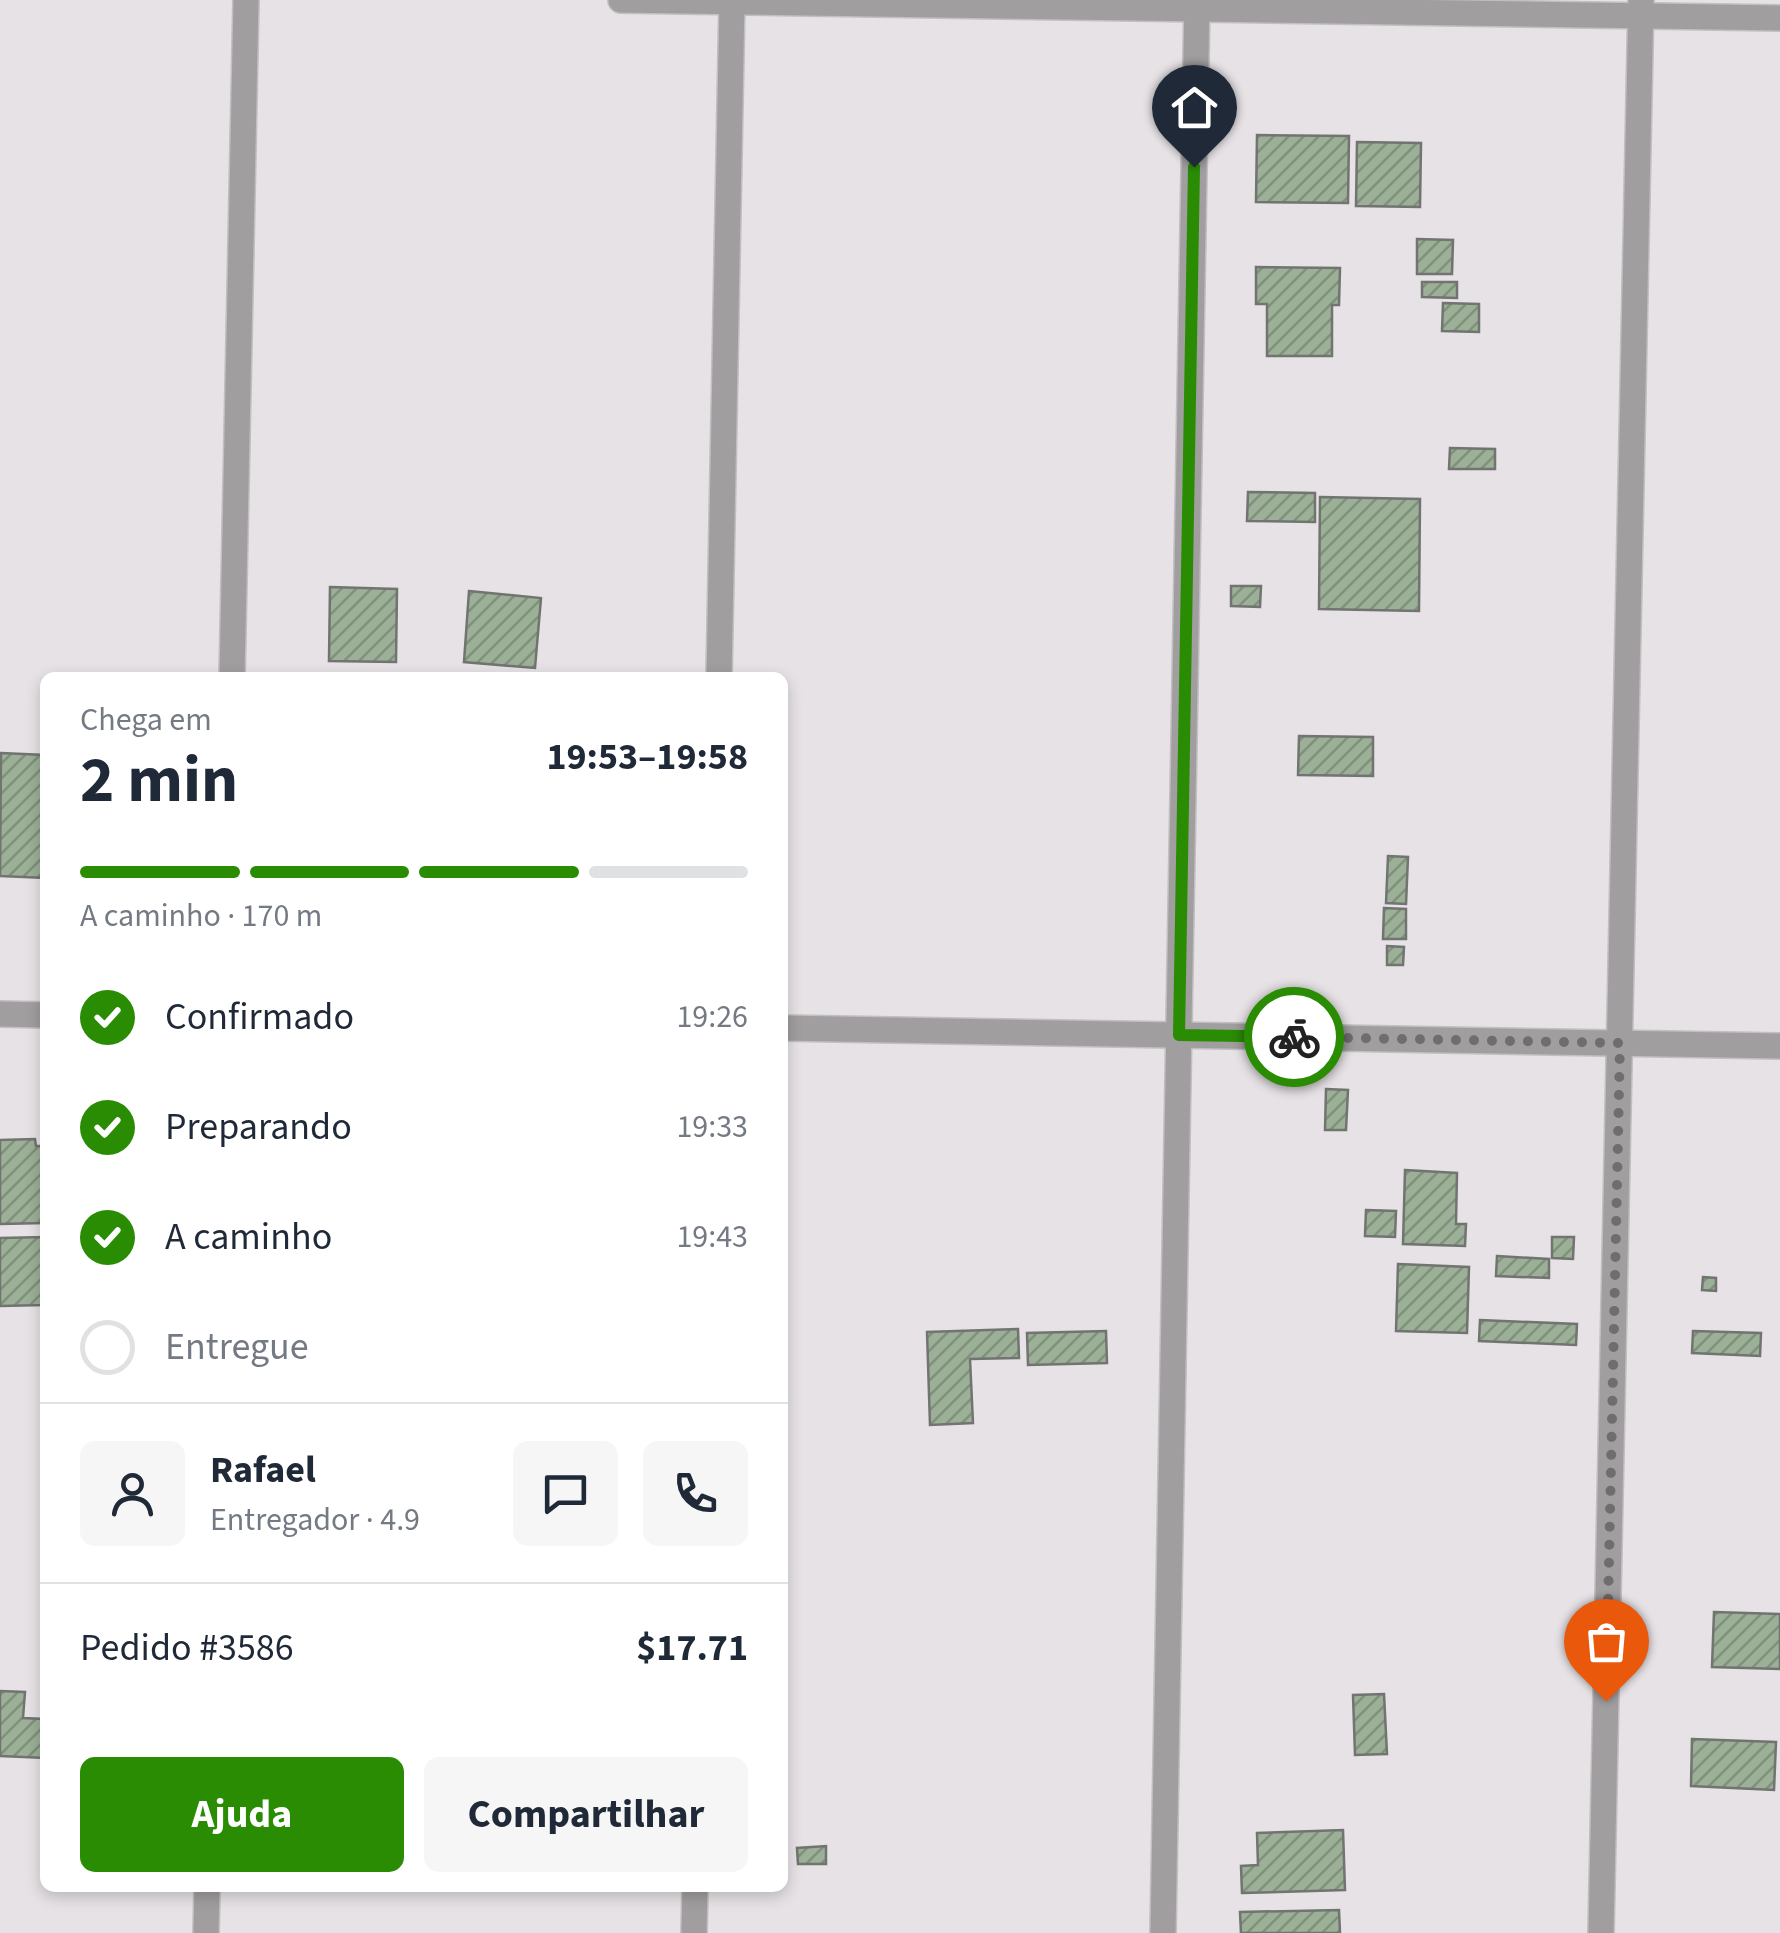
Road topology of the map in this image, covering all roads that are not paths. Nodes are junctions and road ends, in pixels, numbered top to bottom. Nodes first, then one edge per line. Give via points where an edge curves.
1 (246, 0) edge
2 (621, 0) edge
3 (732, 1) edge
4 (1197, 4) edge
5 (1641, 8) edge
6 (1780, 18) edge
7 (232, 672) edge
8 (719, 672) edge
9 (0, 1014) edge
10 (40, 1015) edge
11 (788, 1028) edge
12 (1179, 1035) junction
13 (1620, 1043) junction
14 (1780, 1046) edge
15 (207, 1892) edge
16 (695, 1892) edge
17 (206, 1933) edge
18 (694, 1933) edge
19 (1162, 1933) edge
20 (1601, 1933) edge

1 - 7 street
2 - 3 street
3 - 4 street
3 - 8 street
4 - 5 street
4 - 12 street
5 - 6 street
5 - 13 street
9 - 10 street
11 - 12 street
12 - 13 street
12 - 19 street
13 - 14 street
13 - 20 street
15 - 17 street
16 - 18 street

